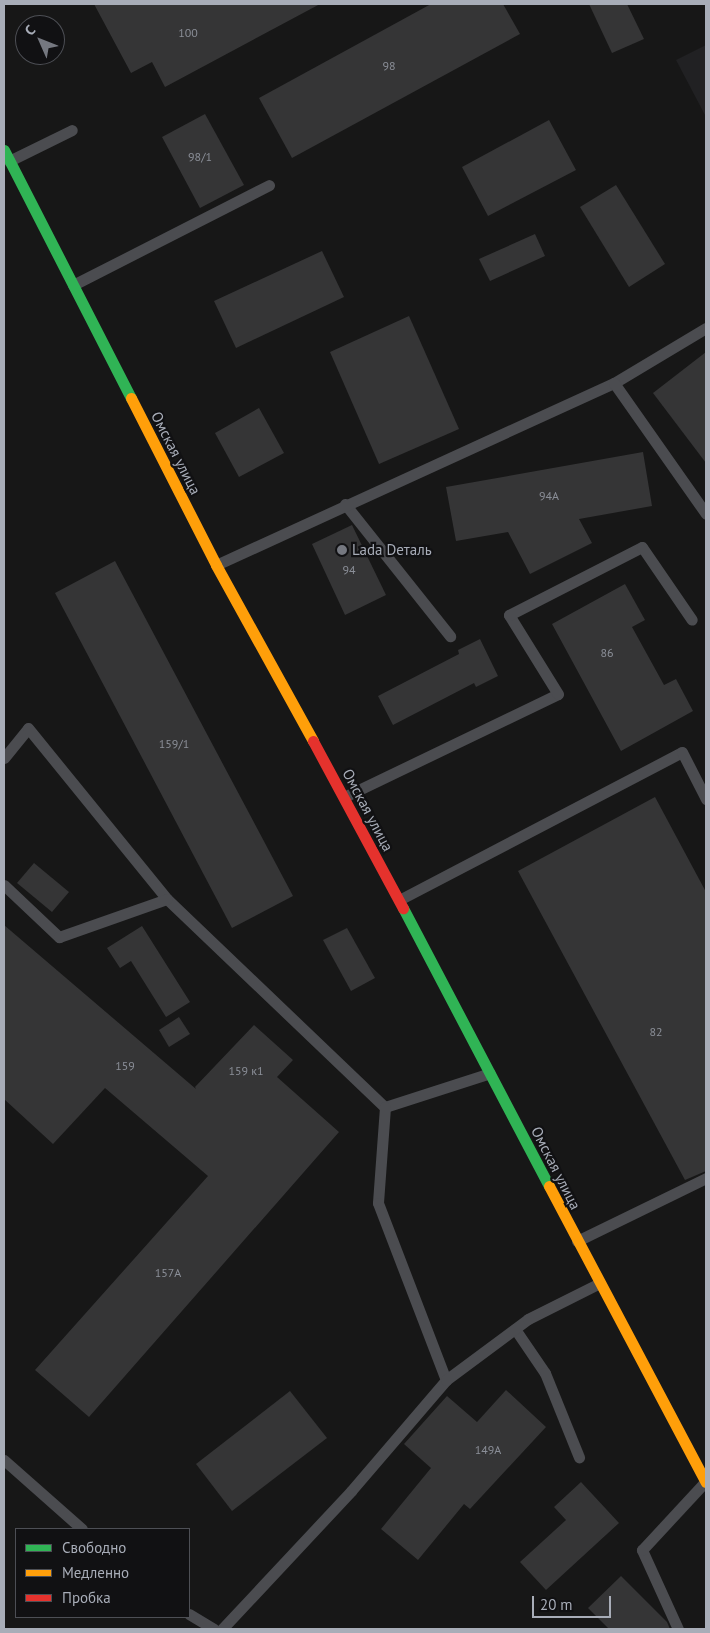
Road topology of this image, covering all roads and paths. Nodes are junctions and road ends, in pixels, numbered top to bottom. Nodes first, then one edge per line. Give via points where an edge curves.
1 (72, 130) dead end
2 (6, 155) edge
3 (269, 185) dead end
4 (73, 286) junction
5 (706, 328) edge
6 (614, 383) junction
7 (345, 504) junction
8 (706, 514) edge
9 (216, 565) junction
10 (692, 620) dead end
11 (450, 636) dead end
12 (4, 758) edge
13 (344, 797) junction
14 (706, 799) edge
15 (4, 885) edge
16 (168, 899) junction
17 (398, 900) junction
18 (490, 1073) junction
19 (385, 1107) junction
20 (706, 1178) edge
21 (576, 1241) junction
22 (600, 1283) junction
23 (515, 1329) junction
24 (446, 1380) junction
25 (579, 1457) dead end
26 (4, 1460) edge
27 (706, 1482) edge
28 (81, 1528) edge
29 (190, 1615) edge
30 (214, 1629) edge
31 (222, 1629) edge
32 (678, 1629) edge

1 - 2 lane
2 - 4 main road, Омская улица
3 - 4 lane
4 - 9 main road, Омская улица
5 - 6 lane
6 - 7 lane
6 - 8 lane
7 - 9 lane
7 - 11 lane
9 - 13 main road, Омская улица
10 - 13 lane via 642,547 509,615 558,694
12 - 16 lane via 28,728
13 - 17 main road, Омская улица
14 - 17 lane via 682,752
15 - 16 lane via 59,936
16 - 19 lane
17 - 18 main road, Омская улица
18 - 19 lane
18 - 21 main road, Омская улица
19 - 24 lane via 378,1203
20 - 21 lane
21 - 22 main road, Омская улица
22 - 23 lane
22 - 27 main road, Омская улица
23 - 24 lane
23 - 25 lane via 545,1373
24 - 31 lane via 351,1491
26 - 28 lane
27 - 32 lane via 642,1550
29 - 30 lane

